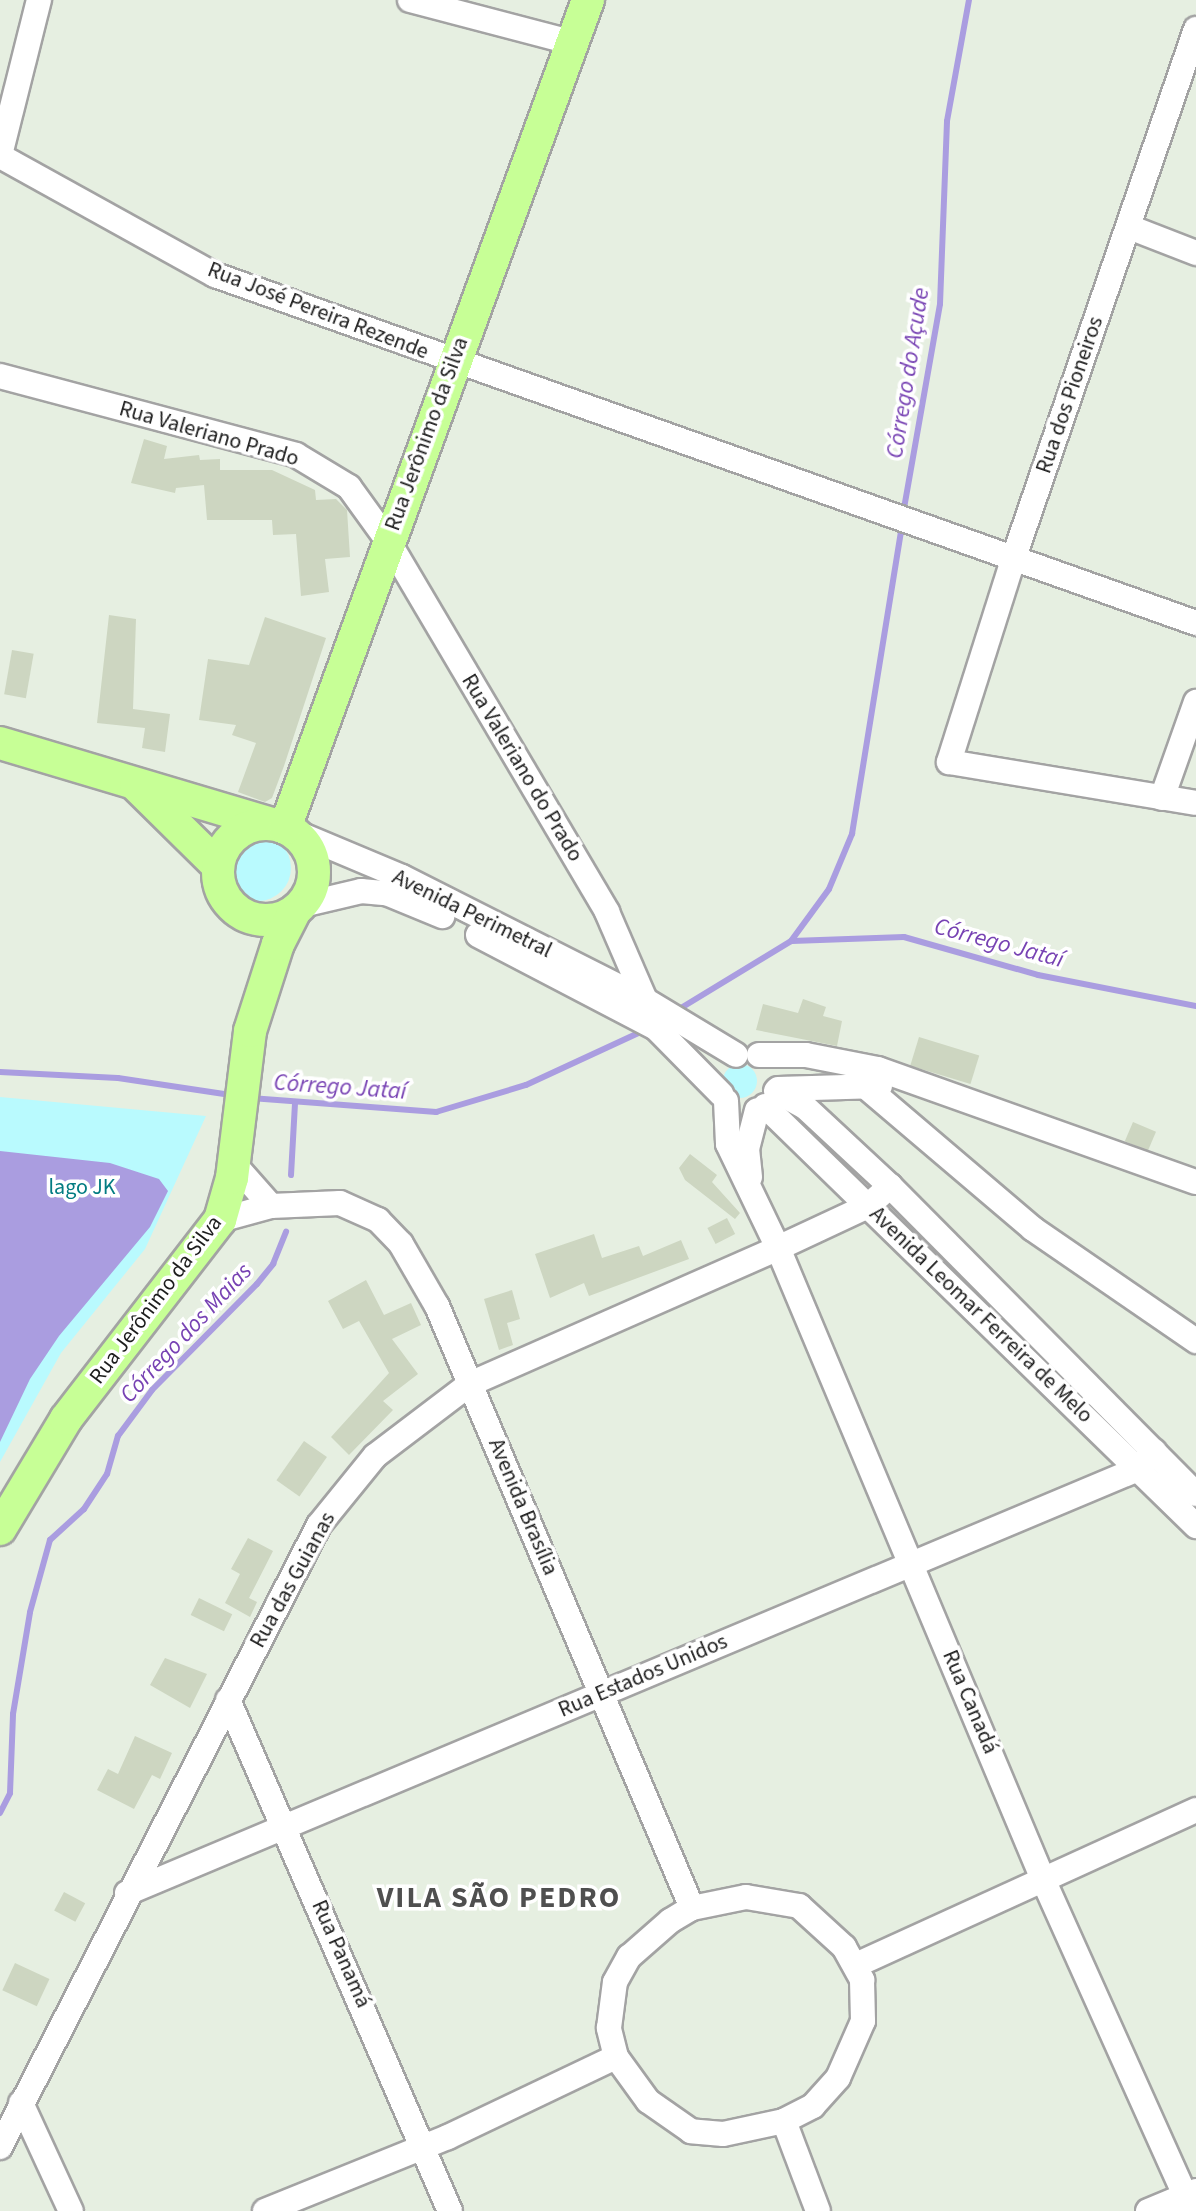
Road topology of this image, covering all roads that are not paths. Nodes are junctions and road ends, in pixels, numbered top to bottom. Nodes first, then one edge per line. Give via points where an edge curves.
1 (39, 0) edge
2 (410, 0) edge
3 (588, 0) edge
4 (1196, 29) edge
5 (574, 43) junction
6 (0, 156) edge
7 (1129, 227) junction
8 (1196, 253) edge
9 (453, 361) junction
10 (0, 376) edge
11 (388, 541) junction
12 (1013, 560) junction
13 (1196, 623) edge
14 (1196, 702) edge
15 (0, 743) edge
16 (127, 778) junction
17 (1162, 798) junction
18 (1196, 803) edge
19 (282, 827) junction
20 (218, 866) junction
21 (299, 908) junction
22 (536, 955) junction
23 (640, 1004) junction
24 (748, 1055) junction
25 (922, 1085) junction
26 (865, 1086) junction
27 (724, 1097) junction
28 (768, 1099) junction
29 (233, 1163) junction
30 (1196, 1182) edge
31 (890, 1186) junction
32 (753, 1192) junction
33 (271, 1206) junction
34 (868, 1206) junction
35 (220, 1220) junction
36 (778, 1248) junction
37 (1196, 1341) edge
38 (470, 1384) junction
39 (1146, 1460) junction
40 (1196, 1494) edge
41 (1196, 1526) edge
42 (0, 1529) edge
43 (911, 1561) junction
44 (602, 1693) junction
45 (228, 1700) junction
46 (1196, 1810) edge
47 (287, 1829) junction
48 (1042, 1877) junction
49 (127, 1893) junction
50 (692, 1908) junction
51 (856, 1965) junction
52 (616, 2057) junction
53 (21, 2103) junction
54 (784, 2121) junction
55 (0, 2147) edge
56 (425, 2147) junction
57 (1191, 2199) edge
58 (71, 2211) edge
59 (265, 2211) edge
60 (450, 2211) edge
61 (818, 2211) edge
62 (1148, 2211) edge

1 - 6 street
2 - 5 street
3 - 5 main road, Rua Jerônimo da Silva
4 - 7 street, Rua dos Pioneiros
5 - 9 main road, Rua Jerônimo da Silva
6 - 9 street, Rua José Pereira Rezende via 215,275
7 - 8 street
7 - 12 street, Rua dos Pioneiros
9 - 11 main road, Rua Jerônimo da Silva
9 - 12 street, Rua José Pereira Rezende
10 - 11 street, Rua Valeriano Prado via 296,455 349,487
11 - 19 main road, Rua Jerônimo da Silva
11 - 23 street, Rua Valeriano do Prado via 607,912
12 - 13 street
12 - 17 street, Rua dos Pioneiros via 949,762
14 - 17 street
15 - 16 main road, Avenida Perimetral
16 - 19 main road, Avenida Perimetral
16 - 20 main road, Avenida Perimetral
17 - 18 street
19 - 20 main road via 257,824 231,839
19 - 21 main road via 302,840 314,867
19 - 22 street, Avenida Perimetral via 402,877
20 - 21 main road via 222,893 241,914 269,921
21 - 22 street, Avenida Perimetral via 361,891 386,893
21 - 29 main road, Rua Jerônimo da Silva via 262,988 243,1060
22 - 23 street, Avenida Perimetral
23 - 24 street
23 - 27 street via 656,1028
24 - 25 street via 806,1055 878,1069
24 - 27 street via 720,1075
24 - 28 street via 772,1065
25 - 26 street
25 - 30 street
26 - 28 street
26 - 37 street via 1033,1229
27 - 28 street via 740,1110
27 - 32 street, Rua Canadá via 728,1144
28 - 31 street, Avenida Leomar Ferreira de Melo via 805,1107
28 - 32 street, Rua Canadá via 747,1149
28 - 34 street, Avenida Leomar Ferreira de Melo
29 - 33 street
29 - 35 main road, Rua Jerônimo da Silva
31 - 34 street, Rua das Guianas
31 - 39 street, Avenida Leomar Ferreira de Melo
32 - 36 street, Rua Canadá
33 - 35 street, Avenida Brasília
33 - 38 street, Avenida Brasília via 340,1203 378,1220 401,1244 437,1306
34 - 36 street, Rua das Guianas
34 - 39 street, Avenida Leomar Ferreira de Melo
35 - 42 main road, Rua Jerônimo da Silva via 66,1419
36 - 38 street, Rua das Guianas
36 - 43 street, Rua Canadá
38 - 44 street, Avenida Brasília
38 - 45 street, Rua das Guianas via 375,1456 319,1525
39 - 40 street, Avenida Leomar Ferreira de Melo
39 - 41 street, Avenida Leomar Ferreira de Melo
39 - 43 street, Rua Estados Unidos
43 - 44 street, Rua Estados Unidos
43 - 48 street, Rua Canadá
44 - 47 street, Rua Estados Unidos
44 - 50 street, Avenida Brasília
45 - 47 street, Rua Panamá
45 - 49 street, Rua das Guianas
46 - 48 street
47 - 49 street, Rua Estados Unidos
47 - 56 street, Rua Panamá
48 - 51 street
48 - 57 street, Rua Canadá
49 - 53 street, Rua das Guianas
50 - 51 street via 746,1897 799,1906
50 - 52 street via 629,1957 615,1982 609,2028
51 - 54 street via 863,2021 854,2051 813,2106
52 - 54 street via 648,2101 691,2131 723,2134
52 - 56 street
53 - 55 street, Rua das Guianas
53 - 58 street
54 - 61 street
56 - 59 street
56 - 60 street, Rua Panamá
57 - 62 street

